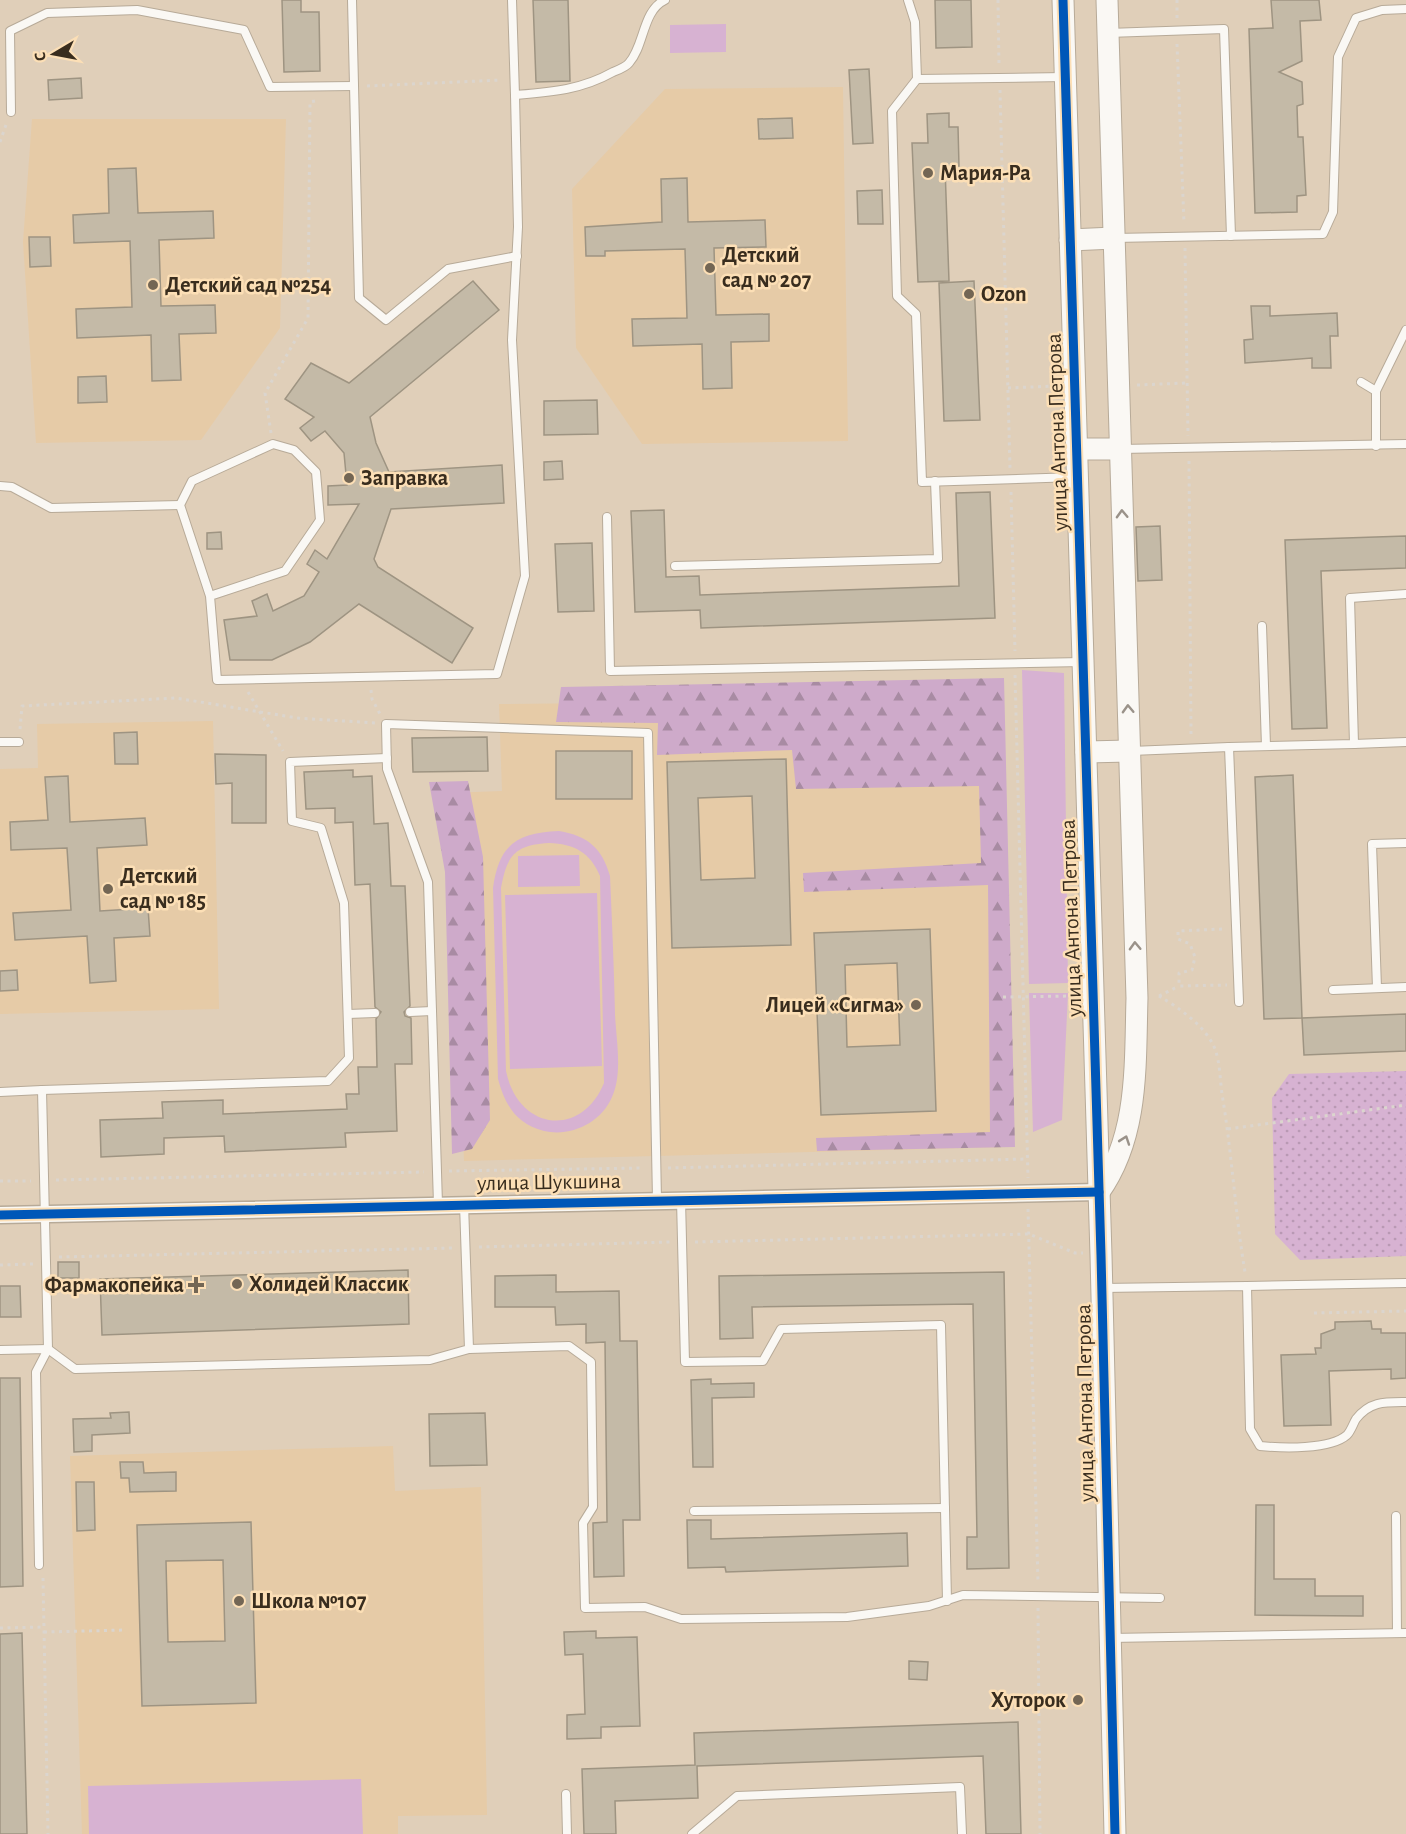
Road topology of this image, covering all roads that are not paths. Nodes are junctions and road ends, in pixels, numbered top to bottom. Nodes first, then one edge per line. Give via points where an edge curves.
1 (352, 0) edge
2 (512, 0) edge
3 (665, 0) edge
4 (908, 0) edge
5 (1063, 0) edge
6 (1107, 0) edge
7 (1406, 9) edge
8 (1108, 33) junction
9 (1065, 77) junction
10 (917, 79) junction
11 (353, 86) junction
12 (515, 95) junction
13 (10, 97) junction
14 (0, 98) edge
15 (11, 112) road end
16 (1231, 236) junction
17 (1114, 238) junction
18 (1070, 240) junction
19 (517, 256) junction
20 (1406, 330) edge
21 (1361, 381) dead end
22 (1376, 391) junction
23 (1406, 444) edge
24 (1376, 446) junction
25 (1077, 449) junction
26 (1120, 449) junction
27 (1077, 477) junction
28 (935, 481) junction
29 (0, 486) edge
30 (180, 505) junction
31 (607, 517) dead end
32 (675, 566) dead end
33 (1406, 594) edge
34 (210, 596) junction
35 (1262, 626) dead end
36 (1083, 662) junction
37 (0, 742) edge
38 (19, 742) road end
39 (1406, 742) edge
40 (1354, 744) junction
41 (1266, 746) junction
42 (1229, 747) junction
43 (1130, 751) junction
44 (1086, 752) junction
45 (387, 758) junction
46 (1406, 843) edge
47 (1406, 987) edge
48 (1377, 988) junction
49 (1333, 990) dead end
50 (1239, 1002) dead end
51 (432, 1011) junction
52 (411, 1012) dead end
53 (375, 1013) dead end
54 (348, 1014) junction
55 (42, 1090) junction
56 (0, 1092) edge
57 (1099, 1192) junction
58 (681, 1199) junction
59 (657, 1200) junction
60 (438, 1204) junction
61 (464, 1204) junction
62 (44, 1214) junction
63 (0, 1215) edge
64 (1406, 1283) edge
65 (1247, 1286) junction
66 (1102, 1288) junction
67 (48, 1349) junction
68 (469, 1349) junction
69 (0, 1350) edge
70 (1406, 1402) edge
71 (945, 1508) junction
72 (694, 1511) dead end
73 (1396, 1516) dead end
74 (41, 1569) road end
75 (1109, 1597) junction
76 (1160, 1598) dead end
77 (947, 1601) junction
78 (1401, 1633) edge
79 (1110, 1638) junction
80 (566, 1794) dead end
81 (567, 1834) edge
82 (692, 1834) edge
83 (962, 1834) edge
84 (1115, 1834) edge

1 - 11 lane
2 - 12 lane
3 - 12 lane via 657,4 650,16 629,63 569,90
4 - 10 lane via 915,22
5 - 9 street, улица Антона Петрова
6 - 8 street
7 - 16 lane via 1382,10 1356,18 1338,57 1333,212 1323,234
8 - 16 lane via 1224,29
8 - 17 street
9 - 10 lane
9 - 18 street, улица Антона Петрова
10 - 28 lane via 892,111 897,296 916,314 922,482
11 - 13 lane via 270,87 244,30 125,10 47,13 10,31
11 - 19 lane via 359,298 386,320 448,270
12 - 19 lane
13 - 14 lane
13 - 15 lane
16 - 17 lane
17 - 18 street
17 - 26 street
18 - 25 street, улица Антона Петрова
19 - 34 lane via 512,340 525,576 497,674 217,680
20 - 22 lane
21 - 22 lane
22 - 24 lane
23 - 24 lane
24 - 26 lane
25 - 26 street
25 - 27 street, улица Антона Петрова
43 -> 26 street
27 - 28 lane
27 - 36 street, улица Антона Петрова
28 - 32 lane via 938,559
29 - 30 lane via 12,487 51,507
30 - 34 lane
30 - 34 lane via 192,481 273,444 294,450 316,472 320,520 285,572
31 - 36 lane via 610,671
33 - 40 lane via 1350,598
35 - 41 lane
36 - 44 street, улица Антона Петрова
37 - 38 lane
39 - 40 lane
40 - 41 lane
41 - 42 lane
42 - 43 lane
42 - 50 lane
43 - 44 street
57 -> 43 street via 1114,1171 1128,1131 1135,1077 1137,998
44 - 57 street, улица Антона Петрова
45 - 51 lane via 387,769 428,882
45 - 54 lane via 290,762 292,821 321,828 344,903
45 - 59 lane via 386,724 648,733
46 - 48 lane via 1372,844
47 - 48 lane
48 - 49 lane
51 - 52 lane
51 - 60 lane
53 - 54 lane
54 - 55 lane via 349,1058 328,1081
55 - 56 lane
55 - 62 lane
57 - 58 street, улица Шукшина
57 - 66 street, улица Антона Петрова
58 - 59 street, улица Шукшина
58 - 71 lane via 685,1362 762,1361 781,1329 941,1325
59 - 61 street, улица Шукшина
60 - 61 street, улица Шукшина
60 - 62 street, улица Шукшина
61 - 68 lane
62 - 63 street, улица Шукшина
62 - 67 lane
64 - 65 lane
65 - 66 lane
65 - 70 lane via 1250,1429 1260,1446 1331,1443 1347,1434 1366,1407 1380,1402
66 - 75 street, улица Антона Петрова
67 - 68 lane via 75,1370 430,1360
67 - 69 lane
67 - 74 lane via 36,1372
68 - 77 lane via 569,1346 591,1362 593,1507 583,1523 585,1608 645,1607 681,1619 847,1617
71 - 72 lane
71 - 77 lane
73 - 78 lane
75 - 76 lane
75 - 77 lane via 963,1595
75 - 79 street, улица Антона Петрова
78 - 79 lane
79 - 84 street, улица Антона Петрова
80 - 81 lane
82 - 83 lane via 737,1796 960,1787

